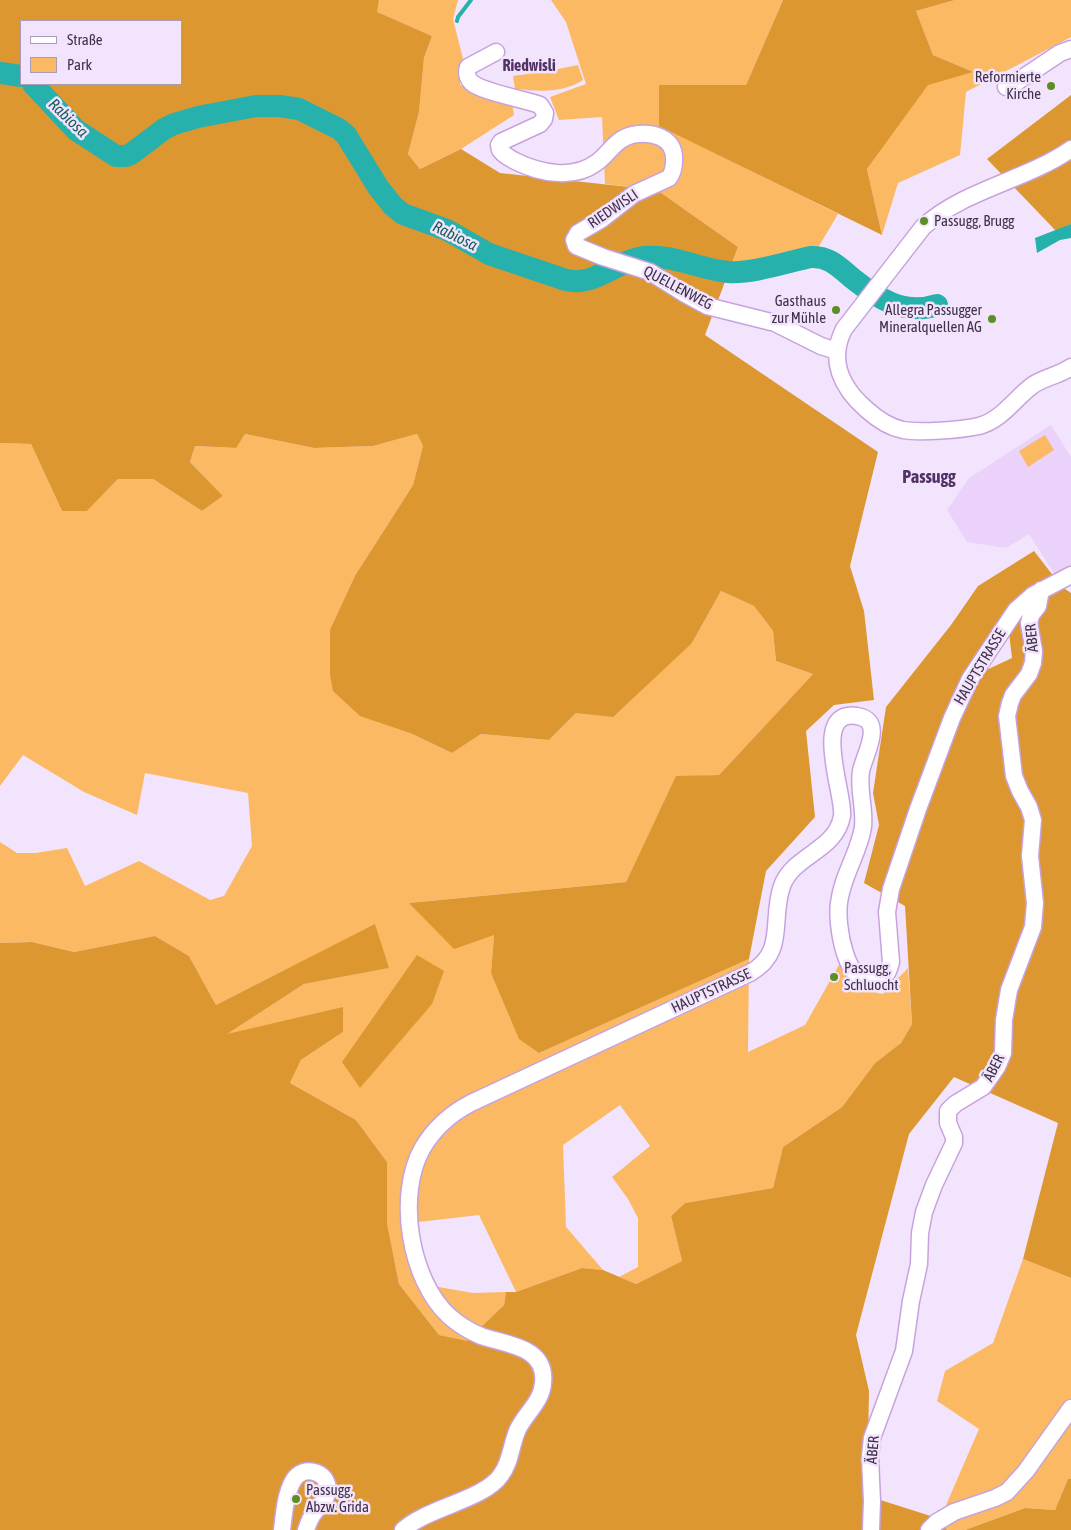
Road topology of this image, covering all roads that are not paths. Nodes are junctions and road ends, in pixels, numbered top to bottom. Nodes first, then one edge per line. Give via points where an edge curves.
1 (1071, 49) edge
2 (496, 52) dead end
3 (1006, 86) dead end
4 (1071, 149) edge
5 (575, 245) joint
6 (837, 351) junction
7 (1071, 367) edge
8 (1071, 575) edge
9 (1041, 590) junction
10 (1071, 1408) edge
11 (282, 1530) edge
12 (306, 1530) edge
13 (403, 1530) edge
14 (871, 1530) edge
15 (929, 1530) edge

1 - 3 street
2 - 5 street, RIEDWISLI via 468,67 467,76 482,88 540,105 545,113 540,124 502,141 499,146 503,154 526,166 542,172 572,172 592,166 630,136 653,135 669,142 674,156 669,178 634,194 578,233
4 - 6 street via 939,214 918,232 856,311 841,334
5 - 6 street, QUELLENWEG via 650,272 707,306 775,323
6 - 7 street via 842,380 850,394 883,423 907,430 988,423 1034,384
8 - 9 street, HAUPTSTRASSE
9 - 13 street, HAUPTSTRASSE via 1011,617 970,679 952,718 891,889 887,912 891,962 882,979 871,982 856,975 848,961 838,921 840,894 862,828 861,773 872,736 867,721 848,716 835,727 831,738 842,802 839,825 828,841 796,866 784,882 773,946 767,960 750,973 471,1103 450,1116 428,1140 417,1159 409,1197 411,1234 427,1285 448,1315 468,1330 532,1354 540,1364 543,1385 539,1398 519,1428 498,1479 484,1489 428,1513
9 - 14 street, ÄBER via 1038,606 1028,622 1033,663 1013,695 1007,716 1014,776 1033,820 1030,856 1035,903 1033,927 1010,990 1004,1020 1003,1053 997,1067 983,1087 955,1104 947,1114 954,1147 924,1212 904,1351 871,1443
10 - 15 street via 1007,1492 954,1512
11 - 12 street via 293,1480 309,1471 320,1474 328,1488

